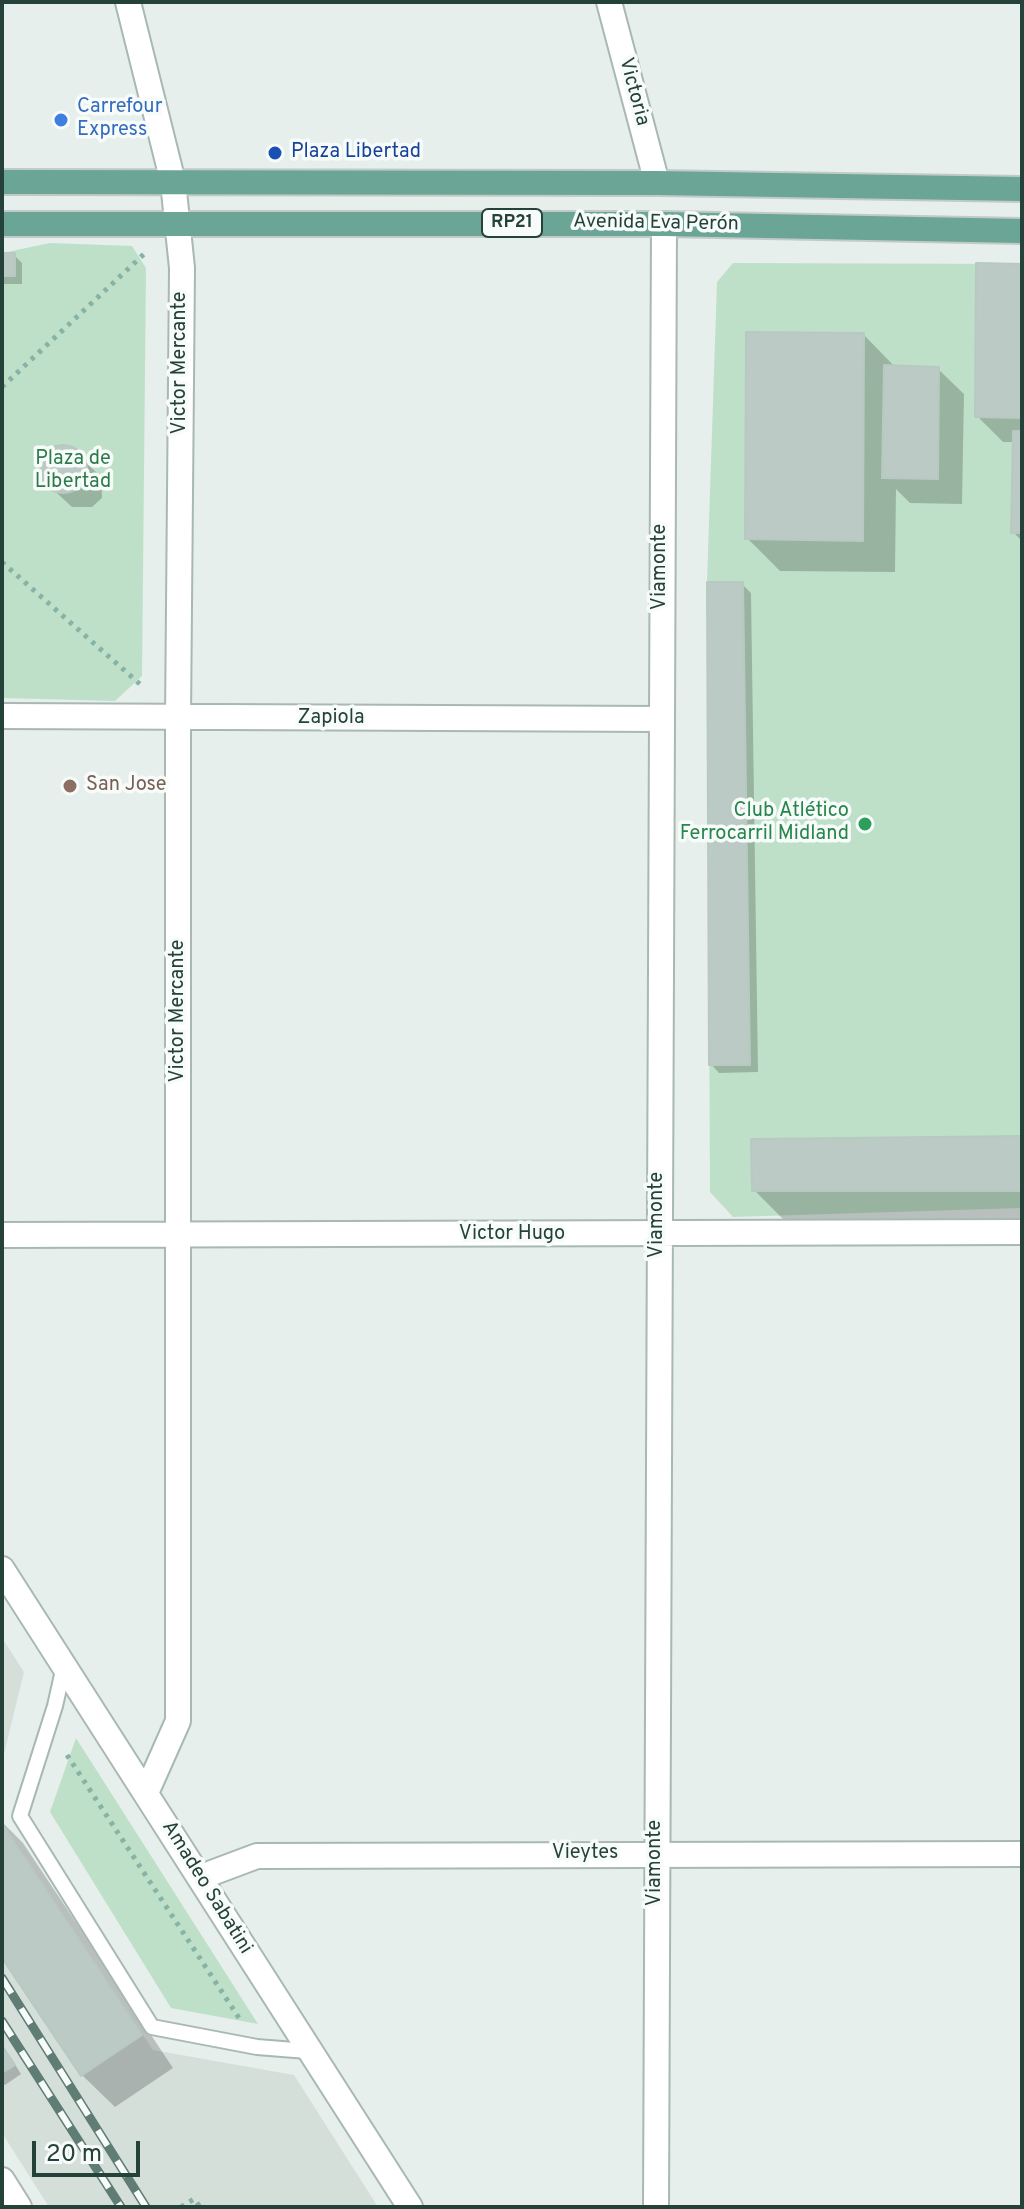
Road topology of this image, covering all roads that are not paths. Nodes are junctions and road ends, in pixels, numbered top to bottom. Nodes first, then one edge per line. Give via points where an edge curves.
1 (128, 2) edge
2 (609, 2) edge
3 (2, 182) edge
4 (173, 182) junction
5 (657, 183) junction
6 (1022, 189) edge
7 (178, 222) junction
8 (2, 224) edge
9 (664, 224) junction
10 (1022, 231) edge
11 (2, 716) edge
12 (178, 719) junction
13 (660, 719) junction
14 (1022, 1232) edge
15 (658, 1234) junction
16 (2, 1235) edge
17 (180, 1236) junction
18 (2, 1569) edge
19 (64, 1665) junction
20 (146, 1793) junction
21 (656, 1854) junction
22 (1022, 1854) edge
23 (201, 1877) junction
24 (307, 2051) junction
25 (2, 2180) edge
26 (19, 2207) edge
27 (410, 2207) edge
28 (656, 2207) edge

1 - 4 street, Victor Mercante
2 - 5 street, Victoria
3 - 4 main road, Avenida Eva Perón / RP21
4 - 5 main road, Avenida Eva Perón / RP21
4 - 7 street, Victor Mercante
5 - 6 main road, Avenida Eva Perón / RP21
7 - 8 main road, Avenida Eva Perón / RP21
7 - 9 main road, Avenida Eva Perón / RP21
7 - 12 street, Victor Mercante
9 - 10 main road, Avenida Eva Perón / RP21
9 - 13 street, Viamonte
11 - 12 street, Zapiola
12 - 13 street, Zapiola
12 - 17 street, Victor Mercante
13 - 15 street, Viamonte
14 - 15 street, Victor Hugo
15 - 17 street, Victor Hugo
15 - 21 street, Viamonte
16 - 17 street, Victor Hugo
17 - 20 street, Victor Mercante via 178,1721
18 - 19 street, Amadeo Sabatini
19 - 20 street, Amadeo Sabatini
19 - 24 lane via 20,1816 152,2027
20 - 23 street, Amadeo Sabatini
21 - 22 street, Vieytes
21 - 23 street, Vieytes via 257,1856
21 - 28 street, Viamonte
23 - 24 street, Amadeo Sabatini
24 - 27 street, Amadeo Sabatini
25 - 26 street

